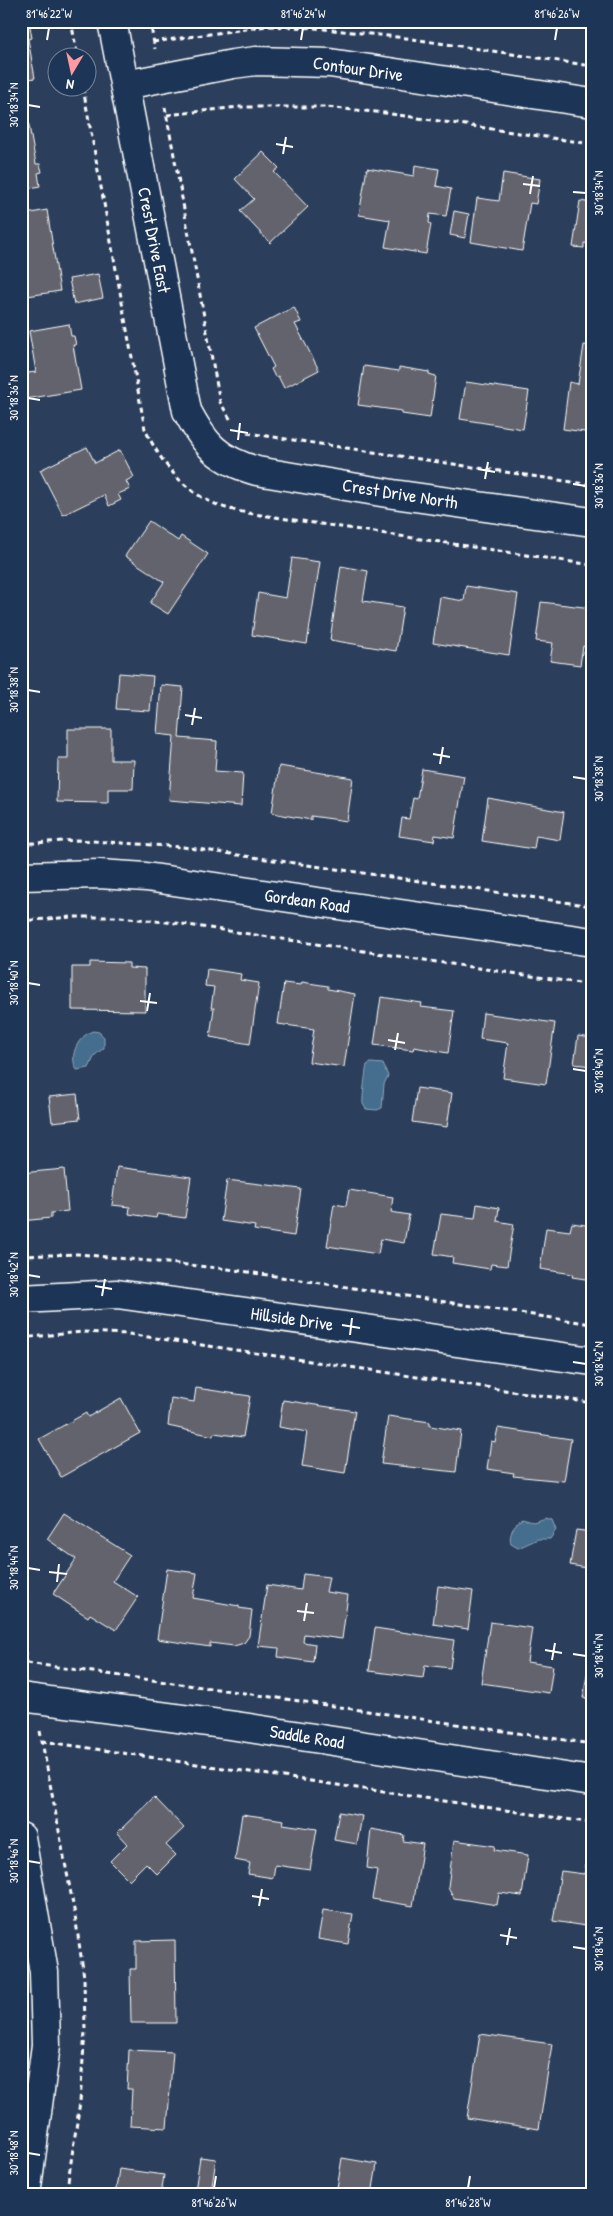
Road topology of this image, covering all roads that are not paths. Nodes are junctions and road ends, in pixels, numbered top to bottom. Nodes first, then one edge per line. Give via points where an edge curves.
1 (112, 21) edge
2 (125, 85) junction
3 (592, 103) edge
4 (214, 450) joint
5 (592, 522) edge
6 (21, 876) edge
7 (592, 942) edge
8 (21, 1299) edge
9 (592, 1361) edge
10 (21, 1697) edge
11 (592, 1782) edge
12 (21, 1838) edge
13 (26, 2195) edge

1 - 2 street, Crest Drive East
2 - 3 street, Contour Drive via 234,64 330,63
2 - 4 street, Crest Drive East via 187,411 201,438
4 - 5 street, Crest Drive North via 237,466 257,471
6 - 7 street, Gordean Road via 99,874 146,877
8 - 9 street, Hillside Drive via 117,1294
10 - 11 street, Saddle Road via 236,1726
12 - 13 street via 44,1972 46,2045

